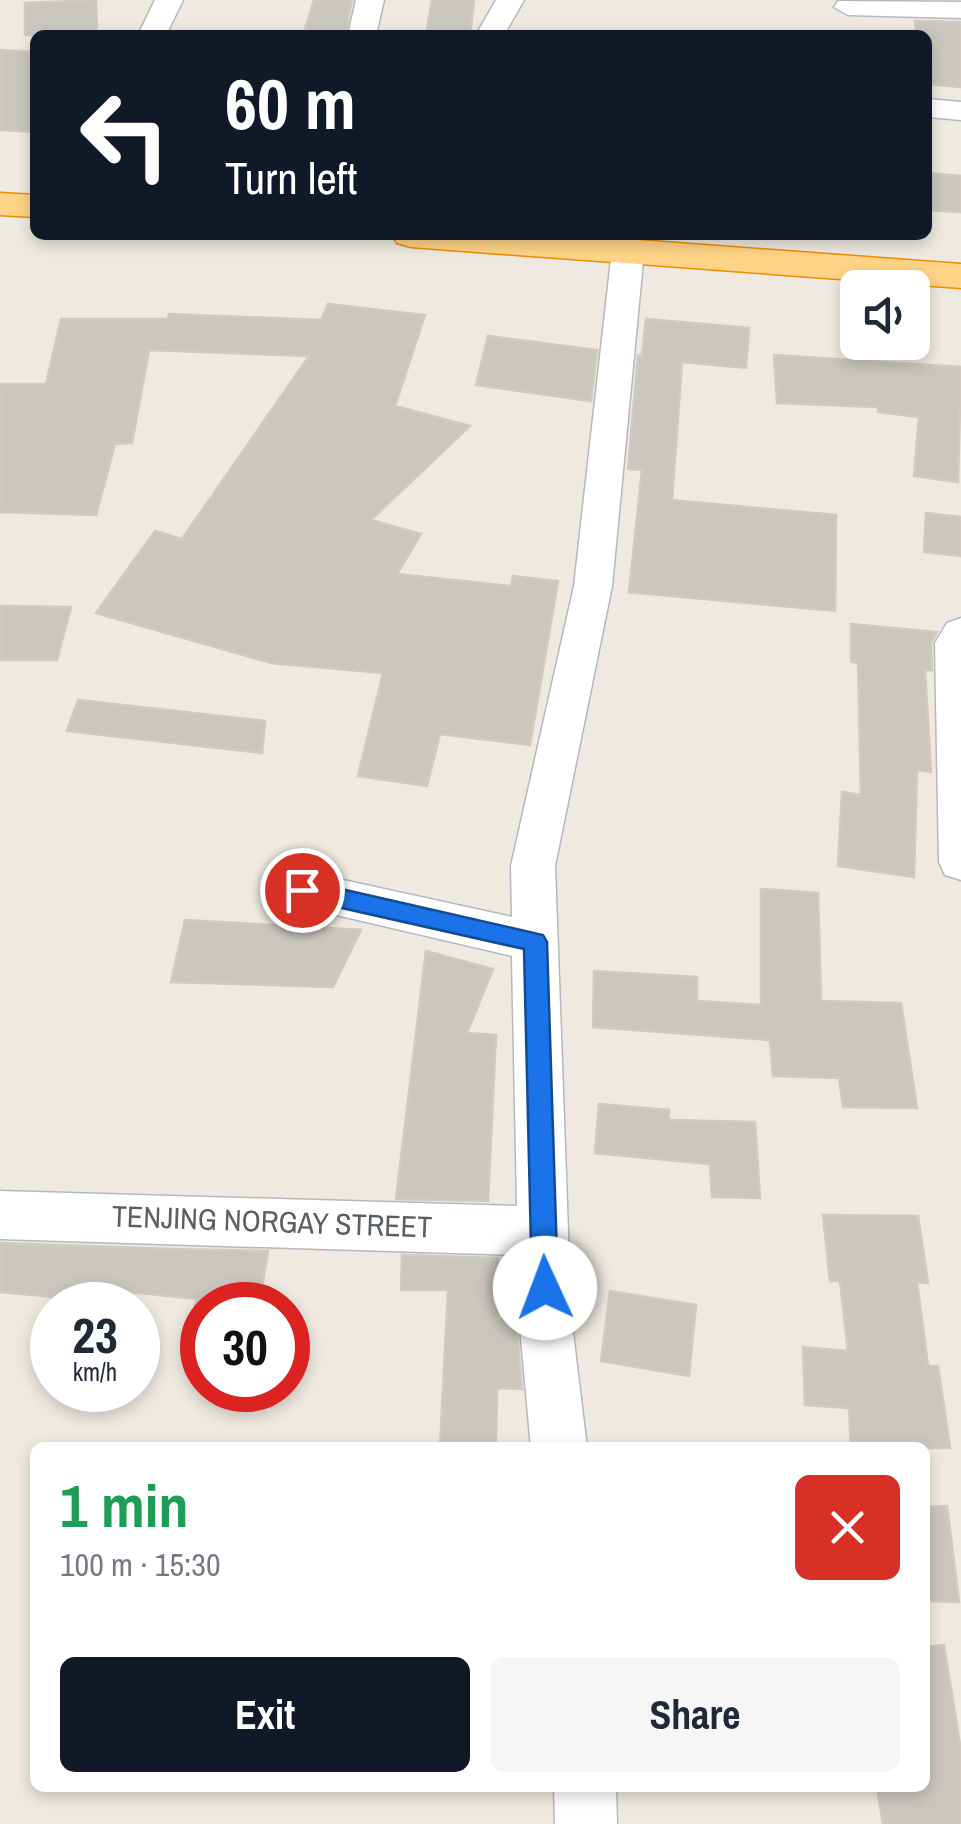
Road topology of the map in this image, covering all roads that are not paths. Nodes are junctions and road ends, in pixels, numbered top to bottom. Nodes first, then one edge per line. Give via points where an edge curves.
1 (169, 0) edge
2 (370, 0) edge
3 (510, 0) edge
4 (848, 7) dead end
5 (961, 10) edge
6 (154, 30) edge
7 (363, 30) edge
8 (493, 30) edge
9 (932, 108) edge
10 (961, 111) edge
11 (0, 204) edge
12 (30, 206) edge
13 (485, 240) edge
14 (628, 251) junction
15 (961, 276) edge
16 (961, 633) edge
17 (961, 862) edge
18 (302, 890) dead end
19 (535, 942) junction
20 (0, 1215) edge
21 (543, 1231) junction
22 (558, 1442) edge
23 (585, 1792) edge
24 (586, 1824) edge

1 - 6 street
2 - 7 street
3 - 8 street
4 - 5 street
9 - 10 street
11 - 12 highway
13 - 14 highway
14 - 15 highway
14 - 19 street via 593,586 533,866
16 - 17 street via 955,643
18 - 19 street
19 - 21 street
20 - 21 street, TENJING NORGAY STREET
21 - 22 street
23 - 24 street

